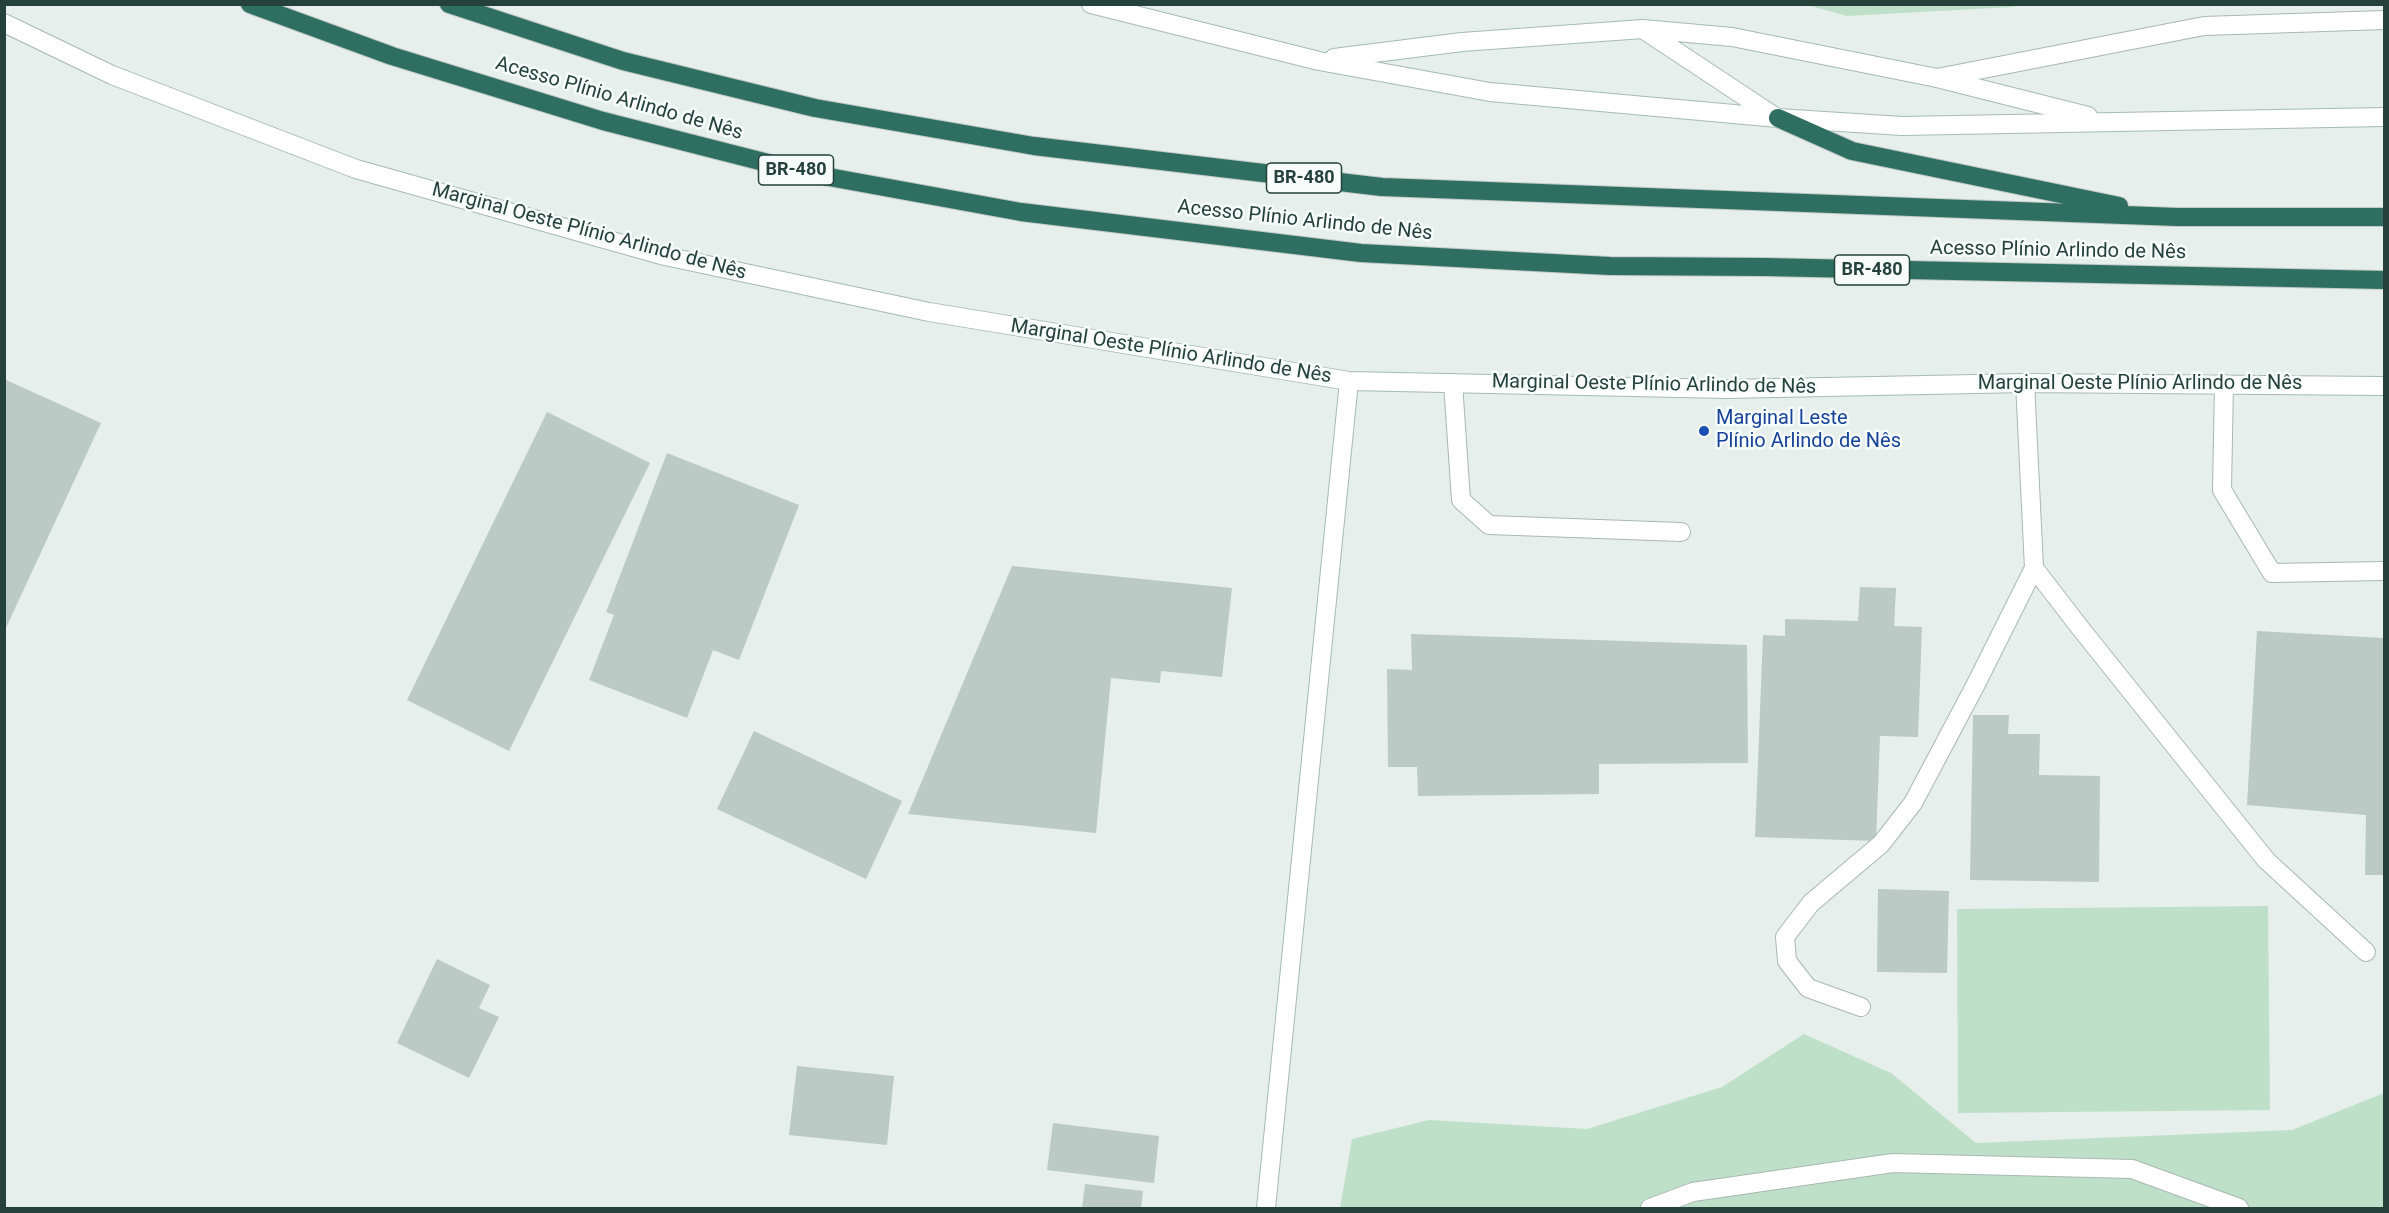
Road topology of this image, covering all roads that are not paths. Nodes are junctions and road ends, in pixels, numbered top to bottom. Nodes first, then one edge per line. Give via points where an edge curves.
1 (250, 4) edge
2 (449, 4) edge
3 (1091, 4) edge
4 (2385, 20) edge
5 (4, 23) edge
6 (1643, 29) junction
7 (1315, 60) junction
8 (1937, 78) junction
9 (2385, 117) edge
10 (1778, 118) junction
11 (2110, 122) junction
12 (2177, 217) junction
13 (2385, 217) edge
14 (2385, 280) edge
15 (1349, 381) junction
16 (1453, 383) junction
17 (2025, 383) junction
18 (2224, 384) junction
19 (2385, 386) edge
20 (1682, 532) dead end
21 (2034, 567) junction
22 (2385, 571) edge
23 (2366, 952) dead end
24 (1861, 1007) dead end
25 (1266, 1209) edge
26 (1650, 1209) edge
27 (2240, 1209) edge

1 - 14 highway, Acesso Plínio Arlindo de Nês / BR-480 via 392,56 603,121 807,173 1021,212 1360,254 1610,267
2 - 12 highway, Acesso Plínio Arlindo de Nês / BR-480 via 623,61 814,108 1034,146 1383,187
3 - 7 main road
4 - 8 main road via 2204,26
5 - 15 main road, Marginal Oeste Plínio Arlindo de Nês via 112,75 356,169 665,256 929,312
6 - 7 main road via 1462,42
6 - 8 main road via 1732,37
6 - 10 main road
7 - 10 main road via 1490,92
8 - 11 main road
9 - 11 main road
10 - 11 main road via 1902,126
10 - 12 highway via 1852,151
12 - 13 highway, Acesso Plínio Arlindo de Nês / BR-480
15 - 16 main road, Marginal Oeste Plínio Arlindo de Nês
15 - 25 main road
16 - 17 main road, Marginal Oeste Plínio Arlindo de Nês via 1726,389
16 - 20 main road via 1461,500 1489,525
17 - 18 main road, Marginal Oeste Plínio Arlindo de Nês
17 - 21 main road
18 - 19 main road, Marginal Oeste Plínio Arlindo de Nês
18 - 22 main road via 2222,490 2272,573
21 - 23 main road via 2266,860
21 - 24 main road via 1912,802 1881,844 1811,903 1785,937 1787,961 1808,988
26 - 27 main road via 1693,1192 1893,1163 2132,1169

